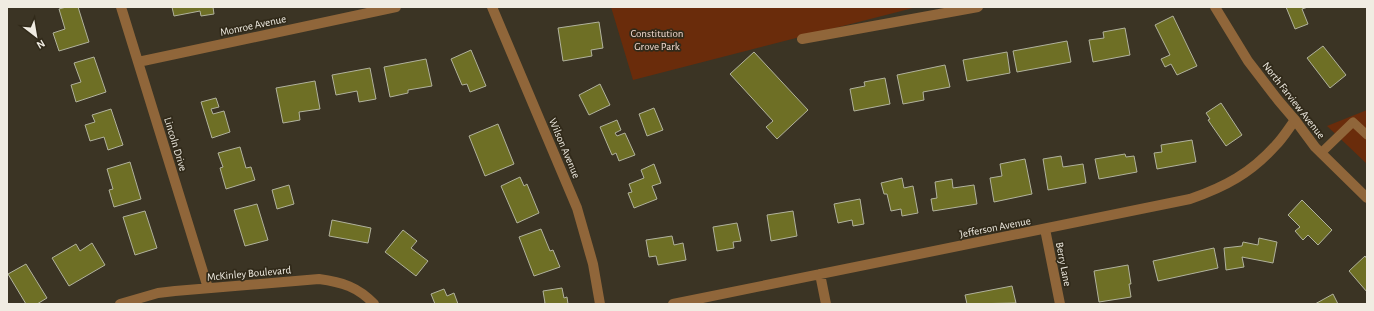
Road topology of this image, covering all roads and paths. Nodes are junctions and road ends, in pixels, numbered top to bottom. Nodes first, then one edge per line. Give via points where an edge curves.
1 (121, 7) edge
2 (396, 7) edge
3 (492, 7) edge
4 (978, 7) edge
5 (1215, 7) edge
6 (802, 39) dead end
7 (138, 62) junction
8 (1295, 120) junction
9 (1367, 135) edge
10 (1321, 153) junction
11 (1367, 198) edge
12 (1045, 229) junction
13 (820, 274) junction
14 (208, 288) junction
15 (120, 304) edge
16 (374, 304) edge
17 (600, 304) edge
18 (673, 304) edge
19 (826, 304) edge
20 (1060, 304) edge

1 - 7 street, Lincoln Drive
2 - 7 street, Monroe Avenue
3 - 17 street, Wilson Avenue via 577,208 593,264
4 - 6 street
5 - 8 street, North Farview Avenue via 1248,61
7 - 14 street, Lincoln Drive
8 - 10 street, North Farview Avenue
8 - 12 street, Jefferson Avenue via 1259,162 1214,191 1190,199
9 - 10 lane via 1353,122
10 - 11 street, North Farview Avenue
12 - 13 street, Jefferson Avenue
12 - 20 street, Berry Lane
13 - 18 street, Jefferson Avenue
13 - 19 street
14 - 15 street, McKinley Boulevard via 158,293
14 - 16 street, McKinley Boulevard via 319,279 336,281 352,287 367,296

